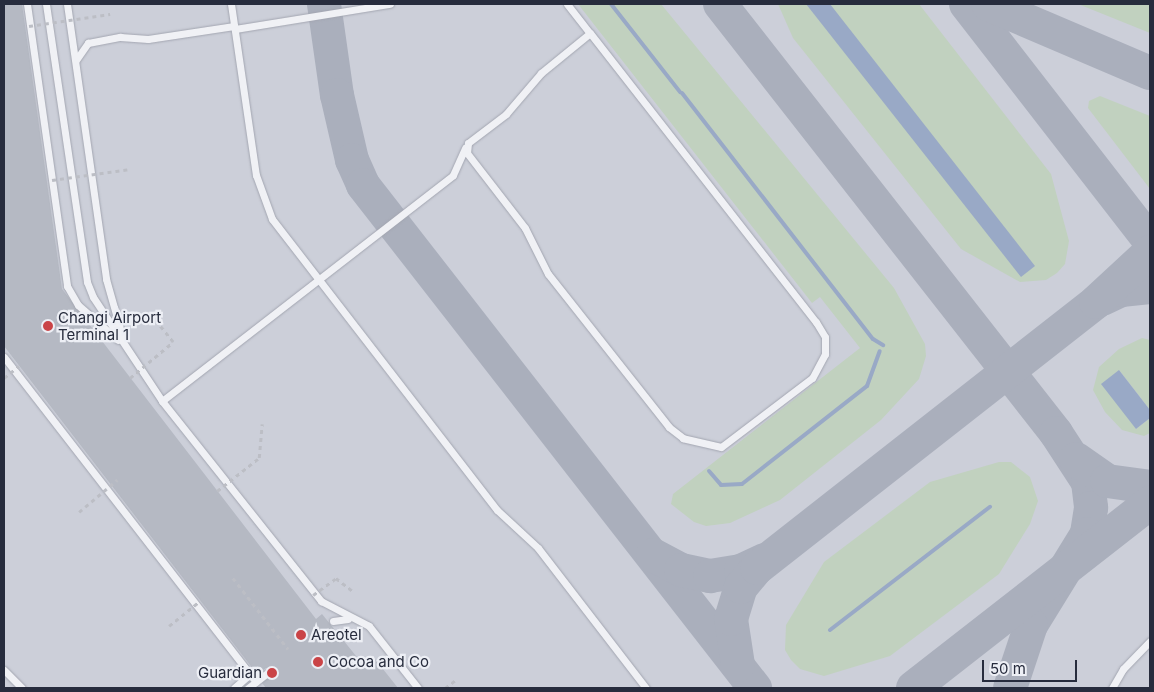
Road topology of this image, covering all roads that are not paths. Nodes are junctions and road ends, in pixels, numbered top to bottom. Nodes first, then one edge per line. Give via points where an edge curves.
1 (27, 4) edge
2 (46, 4) edge
3 (67, 4) edge
4 (231, 4) edge
5 (390, 4) edge
6 (567, 4) edge
7 (235, 28) junction
8 (590, 33) junction
9 (75, 62) junction
10 (468, 143) junction
11 (318, 281) junction
12 (126, 346) junction
13 (4, 357) edge
14 (162, 400) junction
15 (356, 620) junction
16 (333, 621) dead end
17 (1150, 640) edge
18 (4, 670) edge
19 (268, 673) dead end
20 (250, 674) junction
21 (256, 682) junction
22 (22, 688) edge
23 (234, 688) edge
24 (248, 688) edge
25 (418, 688) edge
26 (646, 688) edge
27 (1112, 688) edge

1 - 12 lane via 67,286 78,305
2 - 12 lane via 87,282
3 - 9 lane
4 - 7 lane
5 - 7 lane
6 - 8 lane
7 - 9 lane via 148,39 120,37 88,43
7 - 11 lane via 260,192 278,229
8 - 10 lane via 551,63 506,114
8 - 10 lane via 816,322 825,337 825,354 818,370 803,386 720,447 682,438 669,427 548,274 525,228 468,156
9 - 12 lane via 106,280
10 - 11 lane via 453,175
11 - 14 lane
11 - 26 lane via 497,510 538,548
12 - 14 lane
13 - 20 lane
14 - 15 lane via 321,601
15 - 16 lane
15 - 25 lane via 378,634
17 - 27 lane via 1123,669
18 - 22 lane
19 - 21 lane
20 - 21 lane
20 - 23 lane
21 - 24 lane

